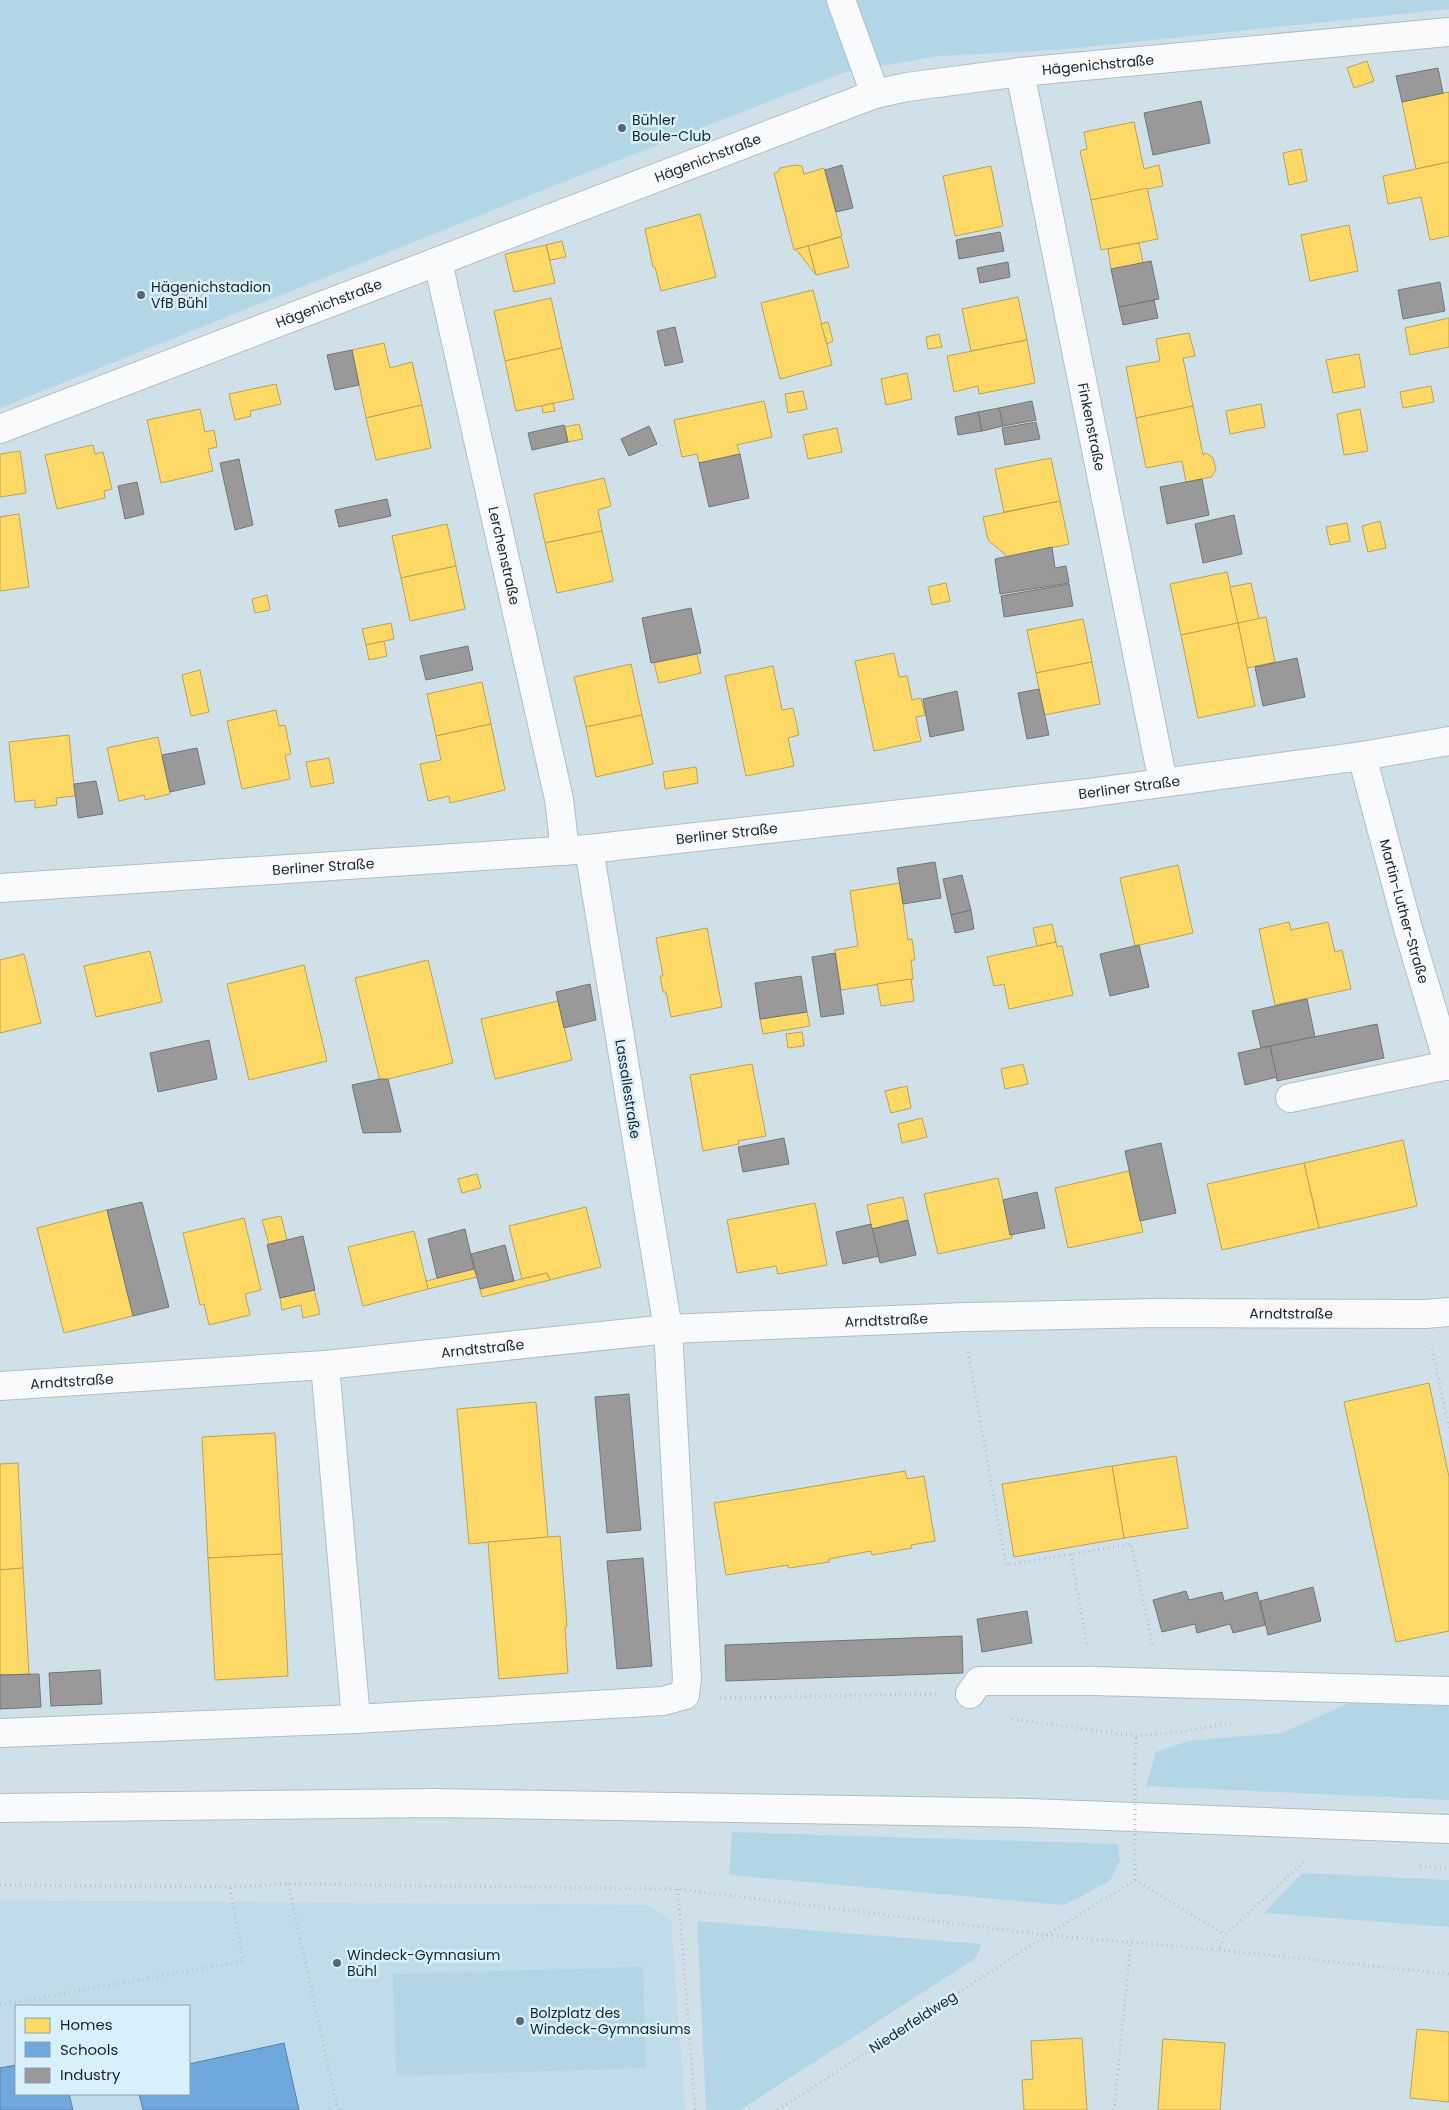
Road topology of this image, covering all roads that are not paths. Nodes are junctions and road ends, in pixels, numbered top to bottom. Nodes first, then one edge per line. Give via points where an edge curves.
1 (841, 0) edge
2 (1449, 32) edge
3 (1020, 72) junction
4 (875, 94) junction
5 (438, 262) junction
6 (0, 429) edge
7 (1449, 741) edge
8 (1362, 756) junction
9 (1163, 782) junction
10 (577, 850) junction
11 (0, 888) edge
12 (1449, 1065) edge
13 (1290, 1098) dead end
14 (1437, 1313) edge
15 (668, 1330) junction
16 (324, 1364) junction
17 (0, 1386) edge
18 (1449, 1691) edge
19 (970, 1694) road end
20 (356, 1718) junction
21 (0, 1734) edge
22 (0, 1808) edge
23 (1449, 1829) edge

1 - 4 street
2 - 3 street, Hägenichstraße
3 - 4 street, Hägenichstraße
3 - 9 street, Finkenstraße
4 - 5 street, Hägenichstraße
5 - 6 street, Hägenichstraße
5 - 10 street, Lerchenstraße via 559,799
7 - 8 street, Berliner Straße
8 - 9 street, Berliner Straße
8 - 12 street, Martin-Luther-Straße
9 - 10 street, Berliner Straße
10 - 11 street, Berliner Straße
10 - 15 street, Lassallestraße
12 - 13 street
14 - 15 street, Arndtstraße via 966,1317
15 - 16 street, Arndtstraße
15 - 20 street, Lassallestraße via 687,1679 685,1695 663,1701
16 - 17 street, Arndtstraße
16 - 20 street
18 - 19 street via 979,1681
20 - 21 street
22 - 23 street via 434,1802 1029,1813

